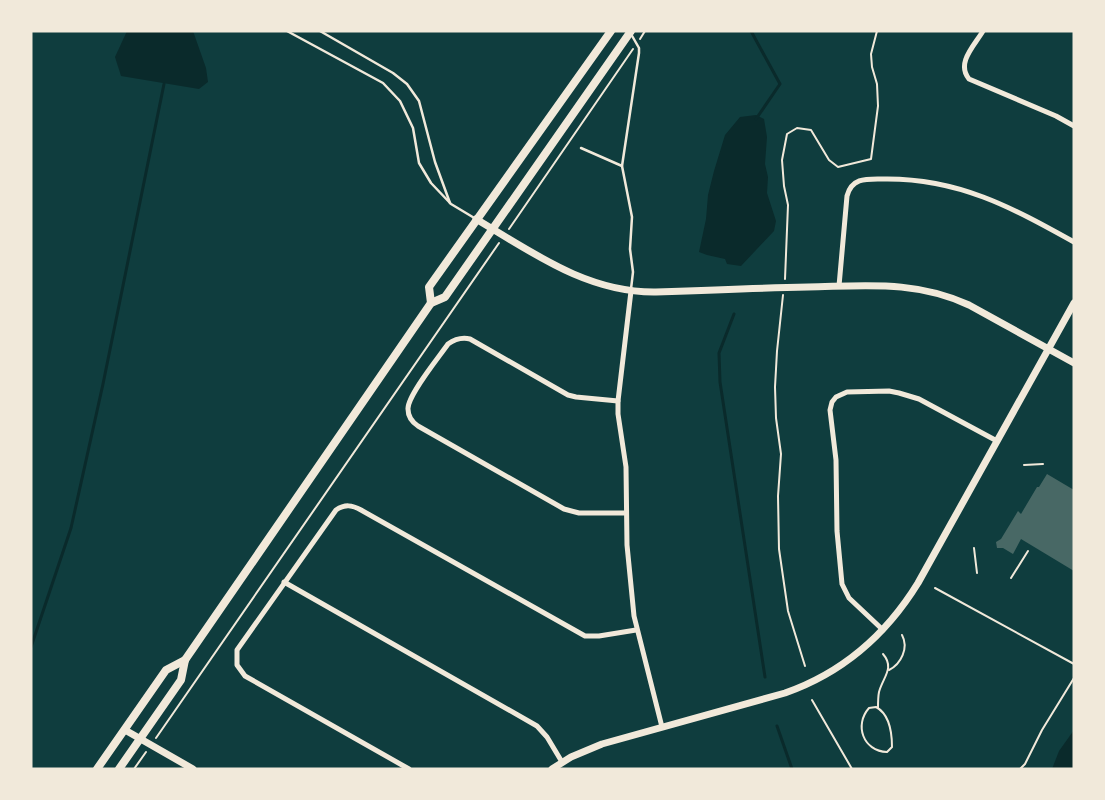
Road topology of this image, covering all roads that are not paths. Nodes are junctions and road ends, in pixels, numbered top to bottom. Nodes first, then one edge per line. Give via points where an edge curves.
1 (287, 31) edge
2 (320, 31) edge
3 (611, 31) edge
4 (983, 31) edge
5 (631, 32) edge
6 (1074, 126) edge
7 (581, 148) dead end
8 (622, 166) junction
9 (451, 204) junction
10 (476, 219) junction
11 (493, 229) junction
12 (1074, 242) edge
13 (839, 286) junction
14 (631, 290) junction
15 (431, 303) junction
16 (1074, 303) edge
17 (1048, 349) junction
18 (1074, 363) edge
19 (618, 400) junction
20 (997, 441) junction
21 (626, 513) junction
22 (284, 582) junction
23 (636, 630) junction
24 (883, 630) junction
25 (186, 660) junction
26 (662, 727) junction
27 (125, 730) junction
28 (139, 738) junction
29 (562, 762) junction
30 (97, 769) edge
31 (119, 769) edge
32 (193, 769) edge
33 (409, 769) edge
34 (552, 769) edge

1 - 9 lane via 383,83 400,101 413,128 419,163 431,183
2 - 9 lane via 407,84 419,101 434,162
3 - 10 main road
4 - 6 street via 963,66 969,79
5 - 8 lane via 639,53
5 - 11 main road
7 - 8 lane
8 - 14 lane via 632,217
9 - 10 lane
10 - 11 street
10 - 15 main road via 429,287
11 - 14 street via 575,276
11 - 15 main road via 445,298
12 - 13 street via 1009,207 960,189 910,180 860,180 852,185 847,196
13 - 14 street
13 - 17 street via 896,285 943,295 980,311
14 - 19 street
15 - 25 main road
16 - 17 street
17 - 18 street
17 - 20 street
19 - 21 street via 626,467
19 - 21 street via 568,395 474,341 462,338 448,344 407,407 409,416 418,426 564,508 579,513
20 - 24 street via 918,583
20 - 24 street via 904,394 847,392 832,402 842,584 850,598
21 - 23 street
22 - 23 street via 336,510 351,505 580,633 599,636
22 - 29 street via 537,726 543,730
22 - 33 street via 237,650 239,669 245,676
23 - 26 street
24 - 26 street via 850,659 810,683
25 - 27 main road via 166,670
25 - 28 main road via 181,680
26 - 29 street via 602,744
27 - 28 street
27 - 30 main road
28 - 31 main road
28 - 32 street
29 - 34 street

